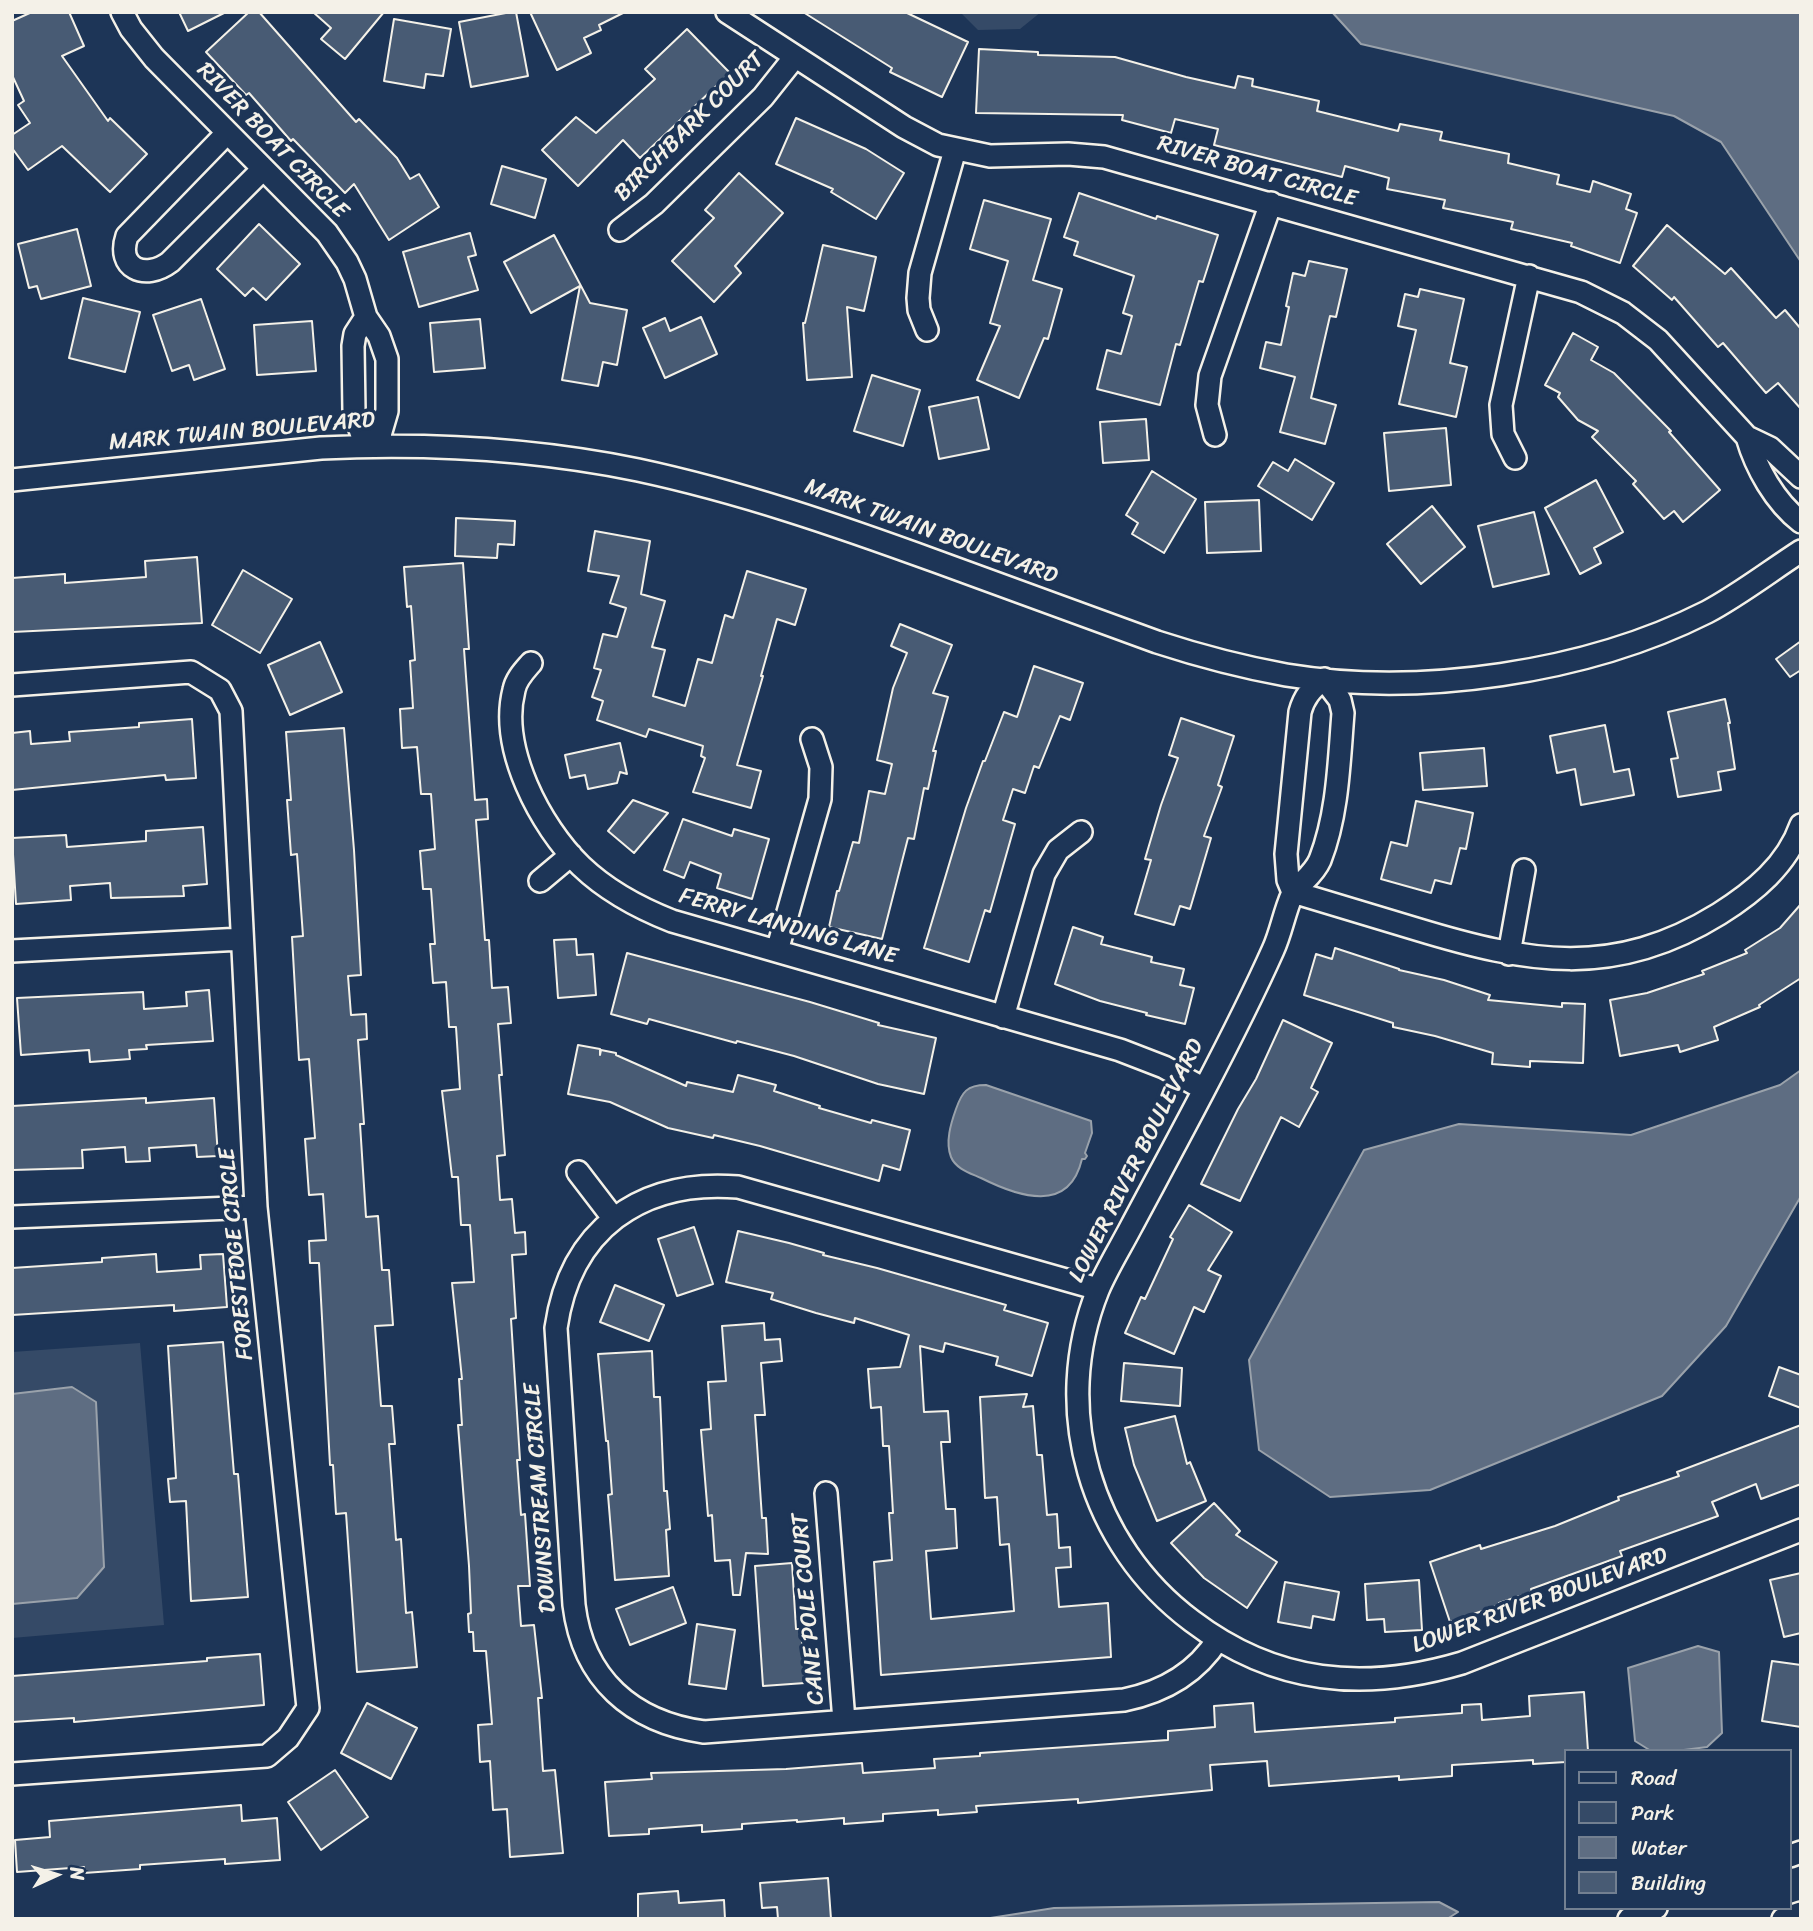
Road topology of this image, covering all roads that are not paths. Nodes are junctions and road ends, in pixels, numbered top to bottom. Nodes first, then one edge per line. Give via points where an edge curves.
1 (122, 12) edge
2 (727, 12) edge
3 (794, 58) junction
4 (228, 133) junction
5 (955, 150) junction
6 (263, 169) junction
7 (1271, 203) junction
8 (620, 230) dead end
9 (1529, 276) junction
10 (366, 317) junction
11 (927, 330) dead end
12 (1215, 435) dead end
13 (1747, 438) junction
14 (372, 446) junction
15 (1515, 458) dead end
16 (1801, 477) edge
17 (12, 480) edge
18 (1801, 522) edge
19 (1801, 551) edge
20 (531, 663) dead end
21 (1324, 679) junction
22 (12, 685) edge
23 (813, 739) dead end
24 (1801, 825) edge
25 (1081, 832) dead end
26 (570, 855) junction
27 (1524, 870) dead end
28 (540, 881) dead end
29 (1293, 892) junction
30 (242, 939) junction
31 (12, 951) edge
32 (776, 951) junction
33 (1509, 954) junction
34 (1003, 1017) junction
35 (1205, 1089) junction
36 (578, 1172) dead end
37 (256, 1206) junction
38 (12, 1217) edge
39 (614, 1219) junction
40 (1098, 1289) junction
41 (826, 1493) dead end
42 (1801, 1530) edge
43 (1218, 1639) junction
44 (844, 1721) junction
45 (12, 1774) edge
46 (1651, 1910) edge
47 (1801, 1913) edge
48 (1629, 1919) edge
49 (1783, 1919) edge

1 - 4 street, RIVER BOAT CIRCLE via 153,58
2 - 3 street, RIVER BOAT CIRCLE
3 - 5 street, RIVER BOAT CIRCLE via 904,127
3 - 8 street, BIRCHBARK COURT via 763,97 654,204
4 - 6 street, RIVER BOAT CIRCLE
4 - 6 street via 127,236 125,254 134,269 153,271 170,262
5 - 7 street, RIVER BOAT CIRCLE via 989,156 1104,157
5 - 11 street via 920,273 919,310
6 - 10 street, RIVER BOAT CIRCLE via 337,246 355,279
7 - 9 street, RIVER BOAT CIRCLE
7 - 12 street via 1210,376 1208,405
9 - 13 street, RIVER BOAT CIRCLE via 1592,297 1641,326 1674,355
9 - 15 street via 1501,405 1503,433
10 - 14 street via 359,324 353,346 354,412 362,435
10 - 14 street, RIVER BOAT CIRCLE via 387,359 387,411
13 - 16 street, RIVER BOAT CIRCLE via 1770,448
13 - 18 street, RIVER BOAT CIRCLE via 1763,476
14 - 17 street, MARK TWAIN BOULEVARD
14 - 21 street, MARK TWAIN BOULEVARD via 548,457 696,483 820,519 1185,651 1261,670
19 - 21 street, MARK TWAIN BOULEVARD via 1708,611 1611,652 1463,678
20 - 26 street, FERRY LANDING LANE via 514,688 513,738 533,797
21 - 29 street, LOWER RIVER BOULEVARD via 1312,688 1300,712 1286,854
21 - 29 street, LOWER RIVER BOULEVARD via 1340,700 1343,713 1337,786 1320,860
22 - 30 street, FORESTEDGE CIRCLE via 191,672 220,690 231,712
23 - 32 street via 821,767 820,799
24 - 33 street via 1788,854 1763,881 1688,931 1604,957 1547,959
25 - 34 street via 1058,850 1044,874
26 - 28 street
26 - 32 street, FERRY LANDING LANE via 605,886 655,914
27 - 33 street
29 - 33 street
29 - 35 street, LOWER RIVER BOULEVARD via 1274,948
30 - 31 street
30 - 37 street, FORESTEDGE CIRCLE
32 - 34 street, FERRY LANDING LANE
34 - 35 street, FERRY LANDING LANE via 1143,1058
35 - 40 street, LOWER RIVER BOULEVARD
36 - 39 street
37 - 38 street
37 - 45 street, FORESTEDGE CIRCLE via 308,1708 288,1738 267,1756
39 - 40 street, DOWNSTREAM CIRCLE via 660,1194 700,1186 738,1186
39 - 44 street, DOWNSTREAM CIRCLE via 590,1242 572,1270 556,1328 574,1605 587,1656 624,1700 654,1719 686,1729 722,1732
40 - 43 street, LOWER RIVER BOULEVARD via 1084,1337 1078,1384 1091,1482 1112,1531 1139,1571 1174,1607
41 - 44 street, CANE POLE COURT
42 - 43 street, LOWER RIVER BOULEVARD via 1462,1663 1411,1676 1357,1680 1305,1674
43 - 44 street, DOWNSTREAM CIRCLE via 1187,1673 1141,1696
46 - 48 street
47 - 49 street

